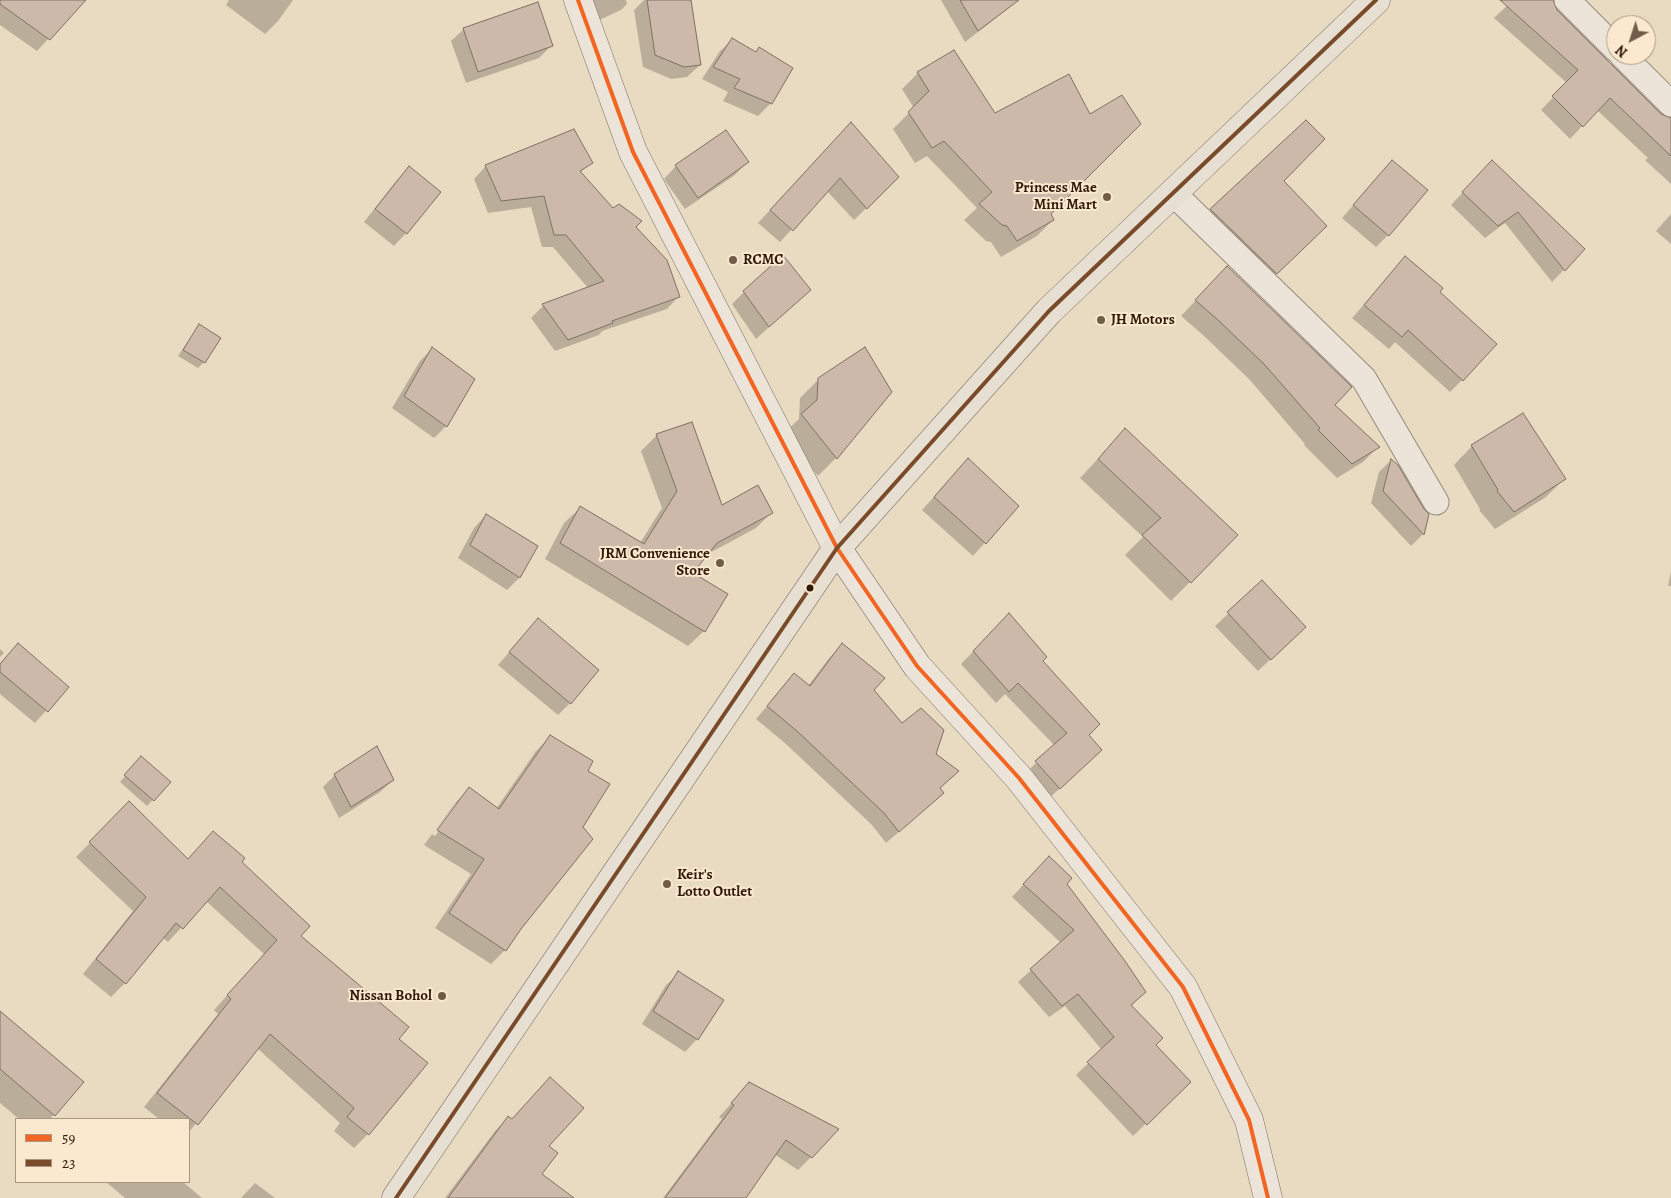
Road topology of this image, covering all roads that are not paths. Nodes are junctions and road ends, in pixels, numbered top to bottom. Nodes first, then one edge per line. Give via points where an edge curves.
1 (578, 0) edge
2 (1376, 0) edge
3 (1567, 0) edge
4 (1606, 39) edge
5 (1632, 65) edge
6 (1671, 104) edge
7 (1173, 193) junction
8 (1436, 502) dead end
9 (837, 548) junction
10 (396, 1198) edge
11 (1268, 1198) edge

1 - 9 street via 633,152
2 - 7 main road
3 - 4 street
5 - 6 street
7 - 8 street via 1364,378
7 - 9 main road via 1048,311
9 - 10 main road
9 - 11 street via 917,666 1019,778 1183,986 1249,1120

